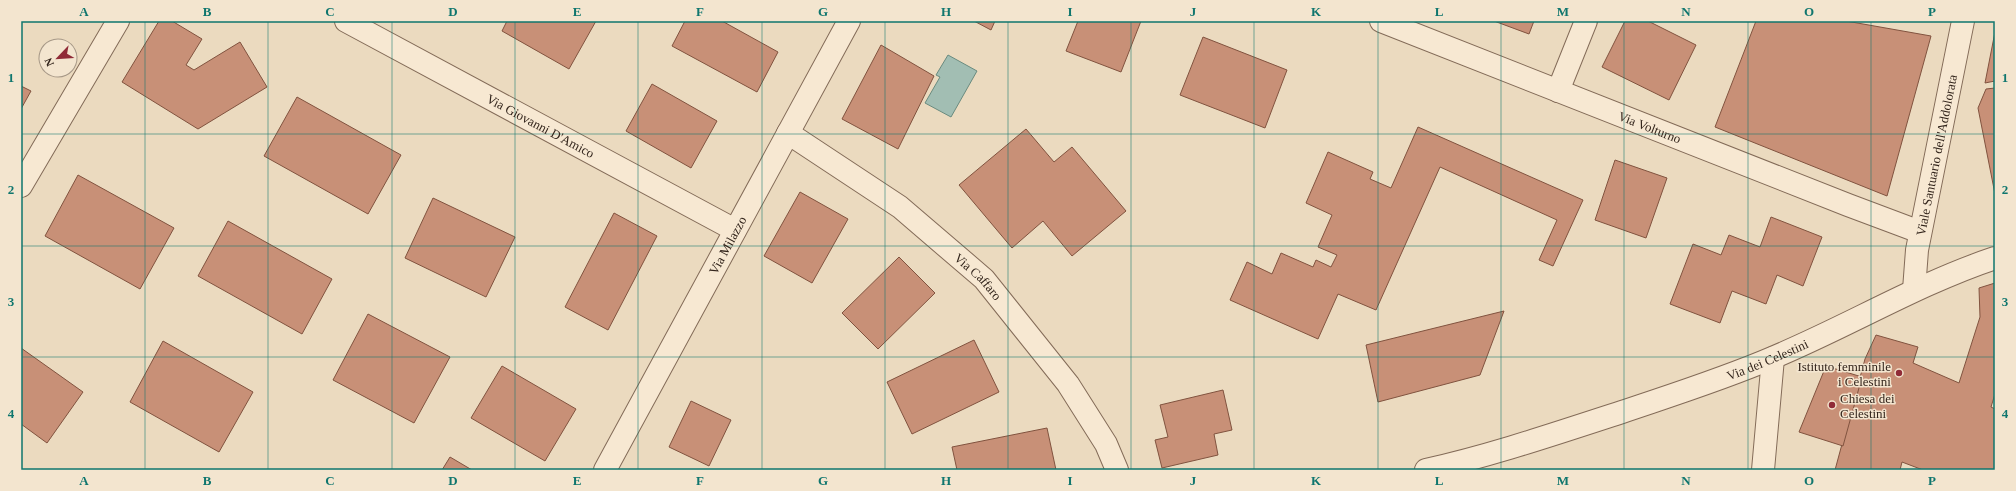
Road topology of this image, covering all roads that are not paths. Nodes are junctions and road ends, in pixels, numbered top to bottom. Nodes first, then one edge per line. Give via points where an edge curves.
1 (118, 21) edge
2 (346, 21) edge
3 (849, 21) edge
4 (1380, 21) edge
5 (1586, 21) edge
6 (1963, 21) edge
7 (1558, 91) junction
8 (788, 133) junction
9 (21, 186) edge
10 (735, 230) junction
11 (1920, 232) junction
12 (1995, 258) edge
13 (1914, 290) junction
14 (1773, 358) junction
15 (605, 470) edge
16 (1117, 470) edge
17 (1426, 470) edge
18 (1763, 470) edge

1 - 9 street
2 - 10 street, Via Giovanni D'Amico
3 - 8 street, Via Milazzo
4 - 7 street, Via Volturno
5 - 7 street
6 - 11 street, Viale Santuario dell'Addolorata
7 - 11 street, Via Volturno
8 - 10 street, Via Milazzo
8 - 16 street, Via Caffaro via 900,207 984,279 1068,384 1106,444
10 - 15 street, Via Milazzo
11 - 13 street, Viale Santuario dell'Addolorata
12 - 13 street, Via dei Celestini
13 - 14 street, Via dei Celestini
14 - 17 street, Via dei Celestini via 1721,379 1531,442
14 - 18 street

